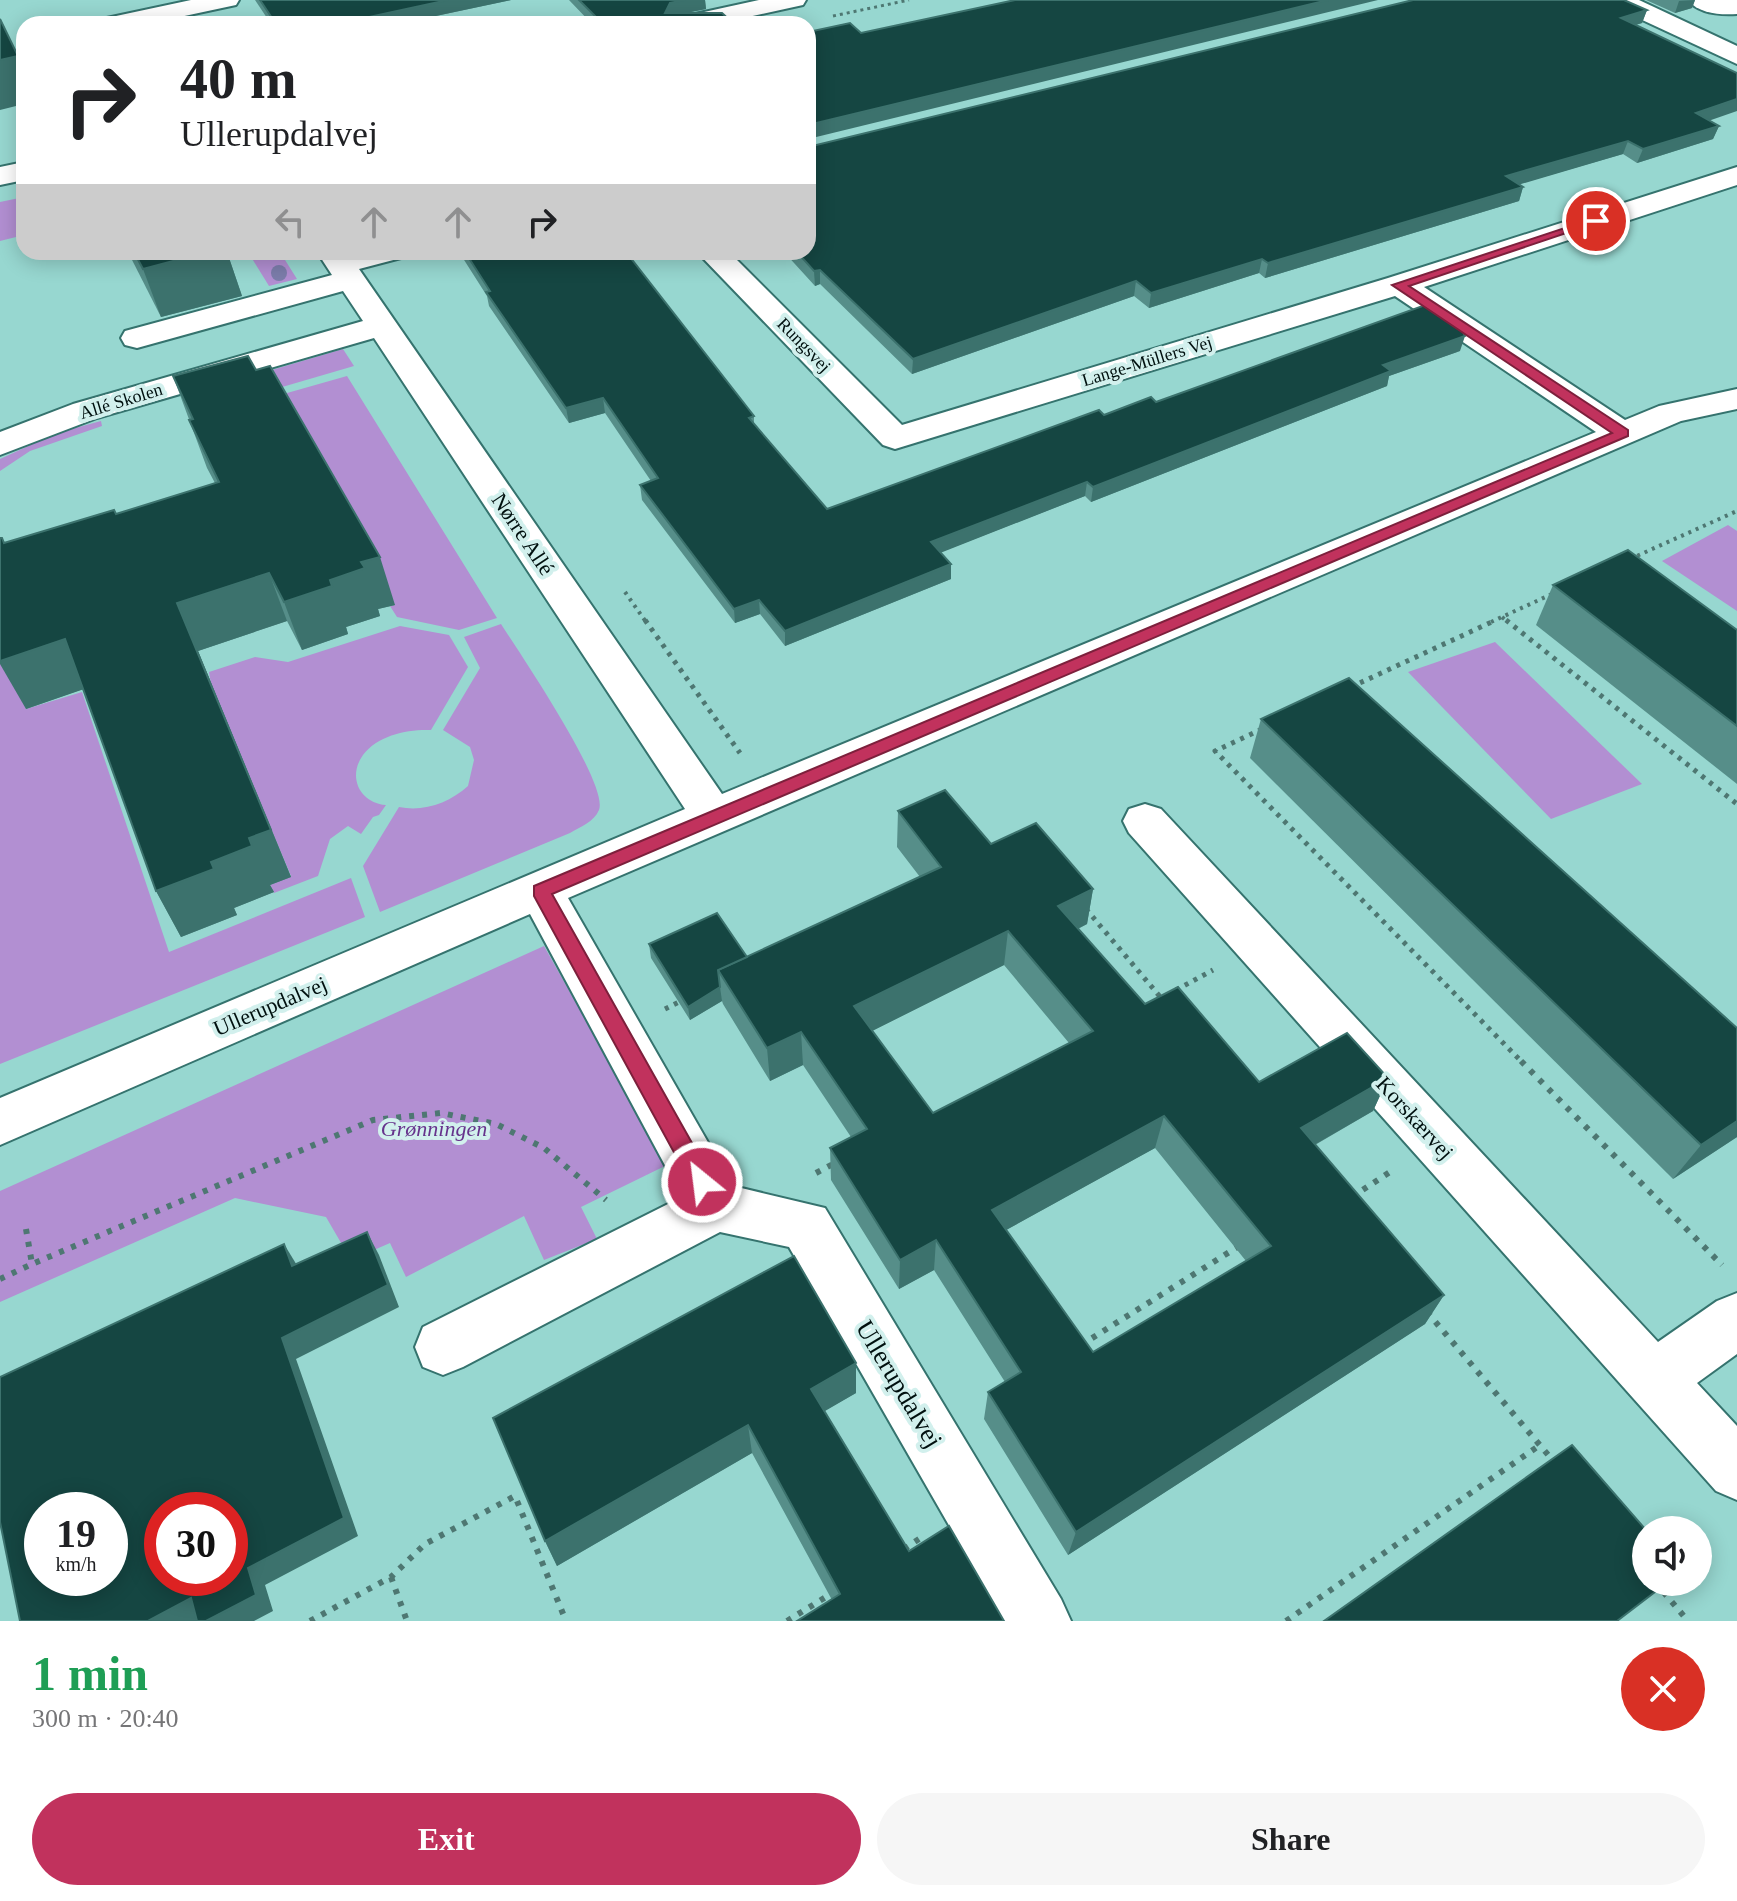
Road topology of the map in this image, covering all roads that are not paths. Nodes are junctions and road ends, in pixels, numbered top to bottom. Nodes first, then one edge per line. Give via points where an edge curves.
1 (227, 0) edge
2 (794, 0) edge
3 (1619, 0) edge
4 (1700, 0) edge
5 (1737, 7) edge
6 (169, 12) edge
7 (719, 16) edge
8 (1731, 48) edge
9 (1737, 176) edge
10 (720, 260) edge
11 (341, 265) edge
12 (1399, 285) junction
13 (382, 326) junction
14 (137, 338) dead end
15 (1737, 399) edge
16 (1622, 433) junction
17 (895, 438) joint
18 (0, 444) edge
19 (713, 816) junction
20 (1145, 821) dead end
21 (541, 891) junction
22 (0, 1122) edge
23 (716, 1207) junction
24 (1731, 1294) edge
25 (443, 1347) dead end
26 (1654, 1379) junction
27 (1737, 1470) edge
28 (1039, 1621) edge

1 - 6 street
2 - 7 street
3 - 8 street
4 - 5 street
9 - 12 street, Lange-Müllers Vej
10 - 17 street, Rungsvej
11 - 13 street, Nørre Allé
11 - 14 street
12 - 16 street
12 - 17 street, Lange-Müllers Vej
13 - 18 street, Allé Skolen via 85,411
13 - 19 street, Nørre Allé
15 - 16 street via 1671,413
16 - 19 street
19 - 21 street, Ullerupdalvej
20 - 26 street, Korskærvej
21 - 22 street, Ullerupdalvej
21 - 23 street
23 - 25 street
23 - 28 street, Ullerupdalvej via 806,1226
24 - 26 street
26 - 27 street, Korskærvej

